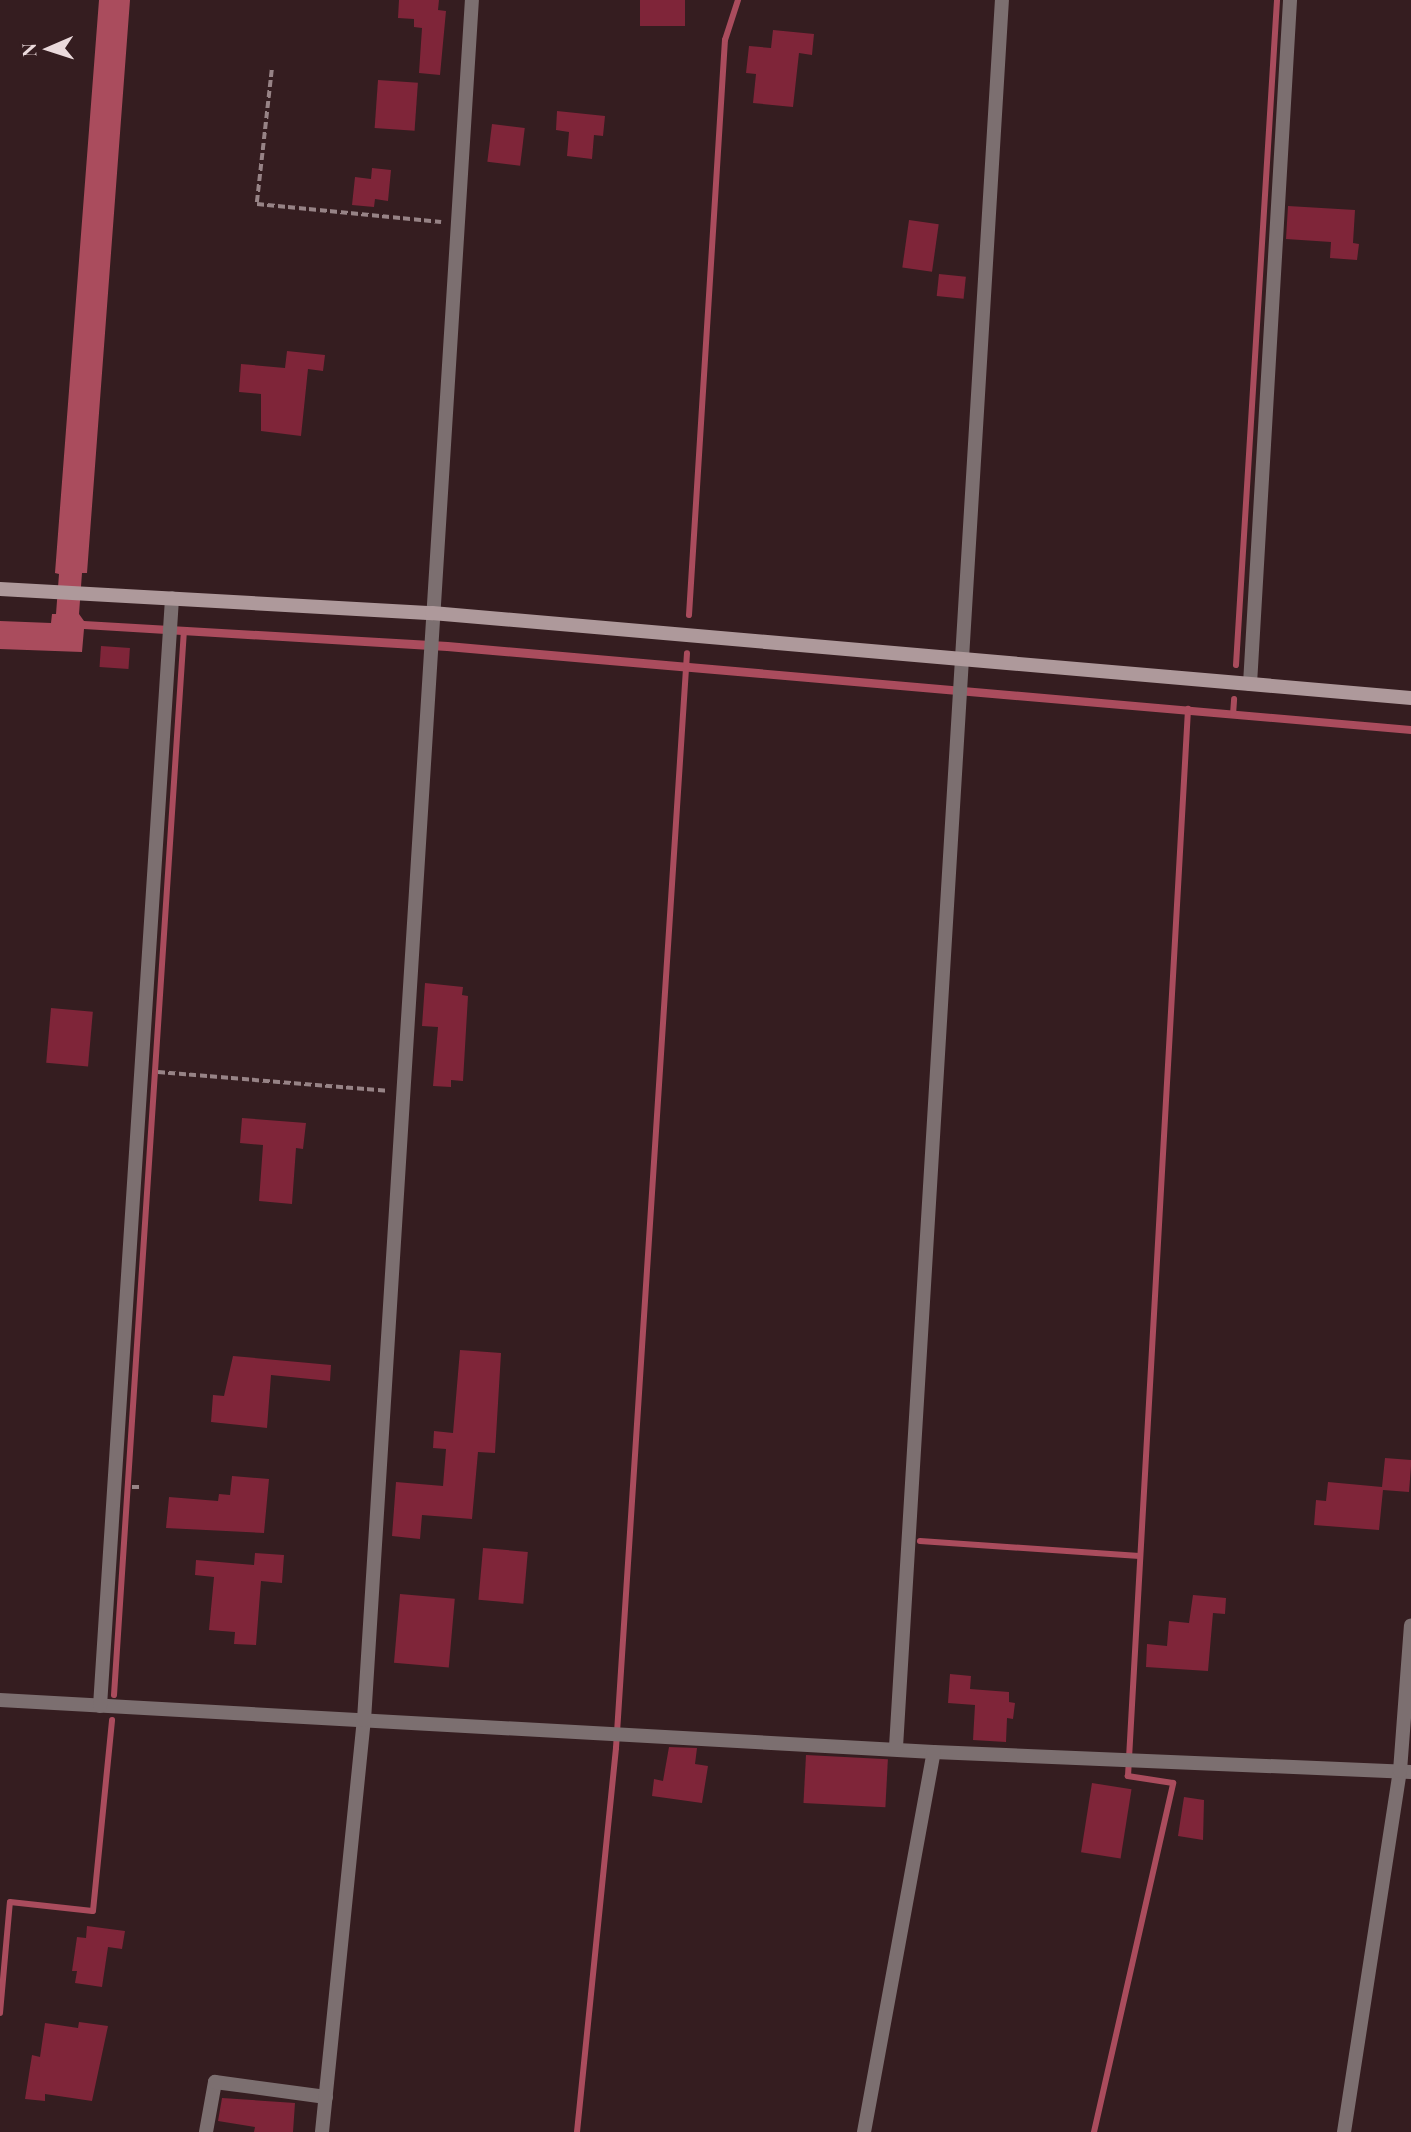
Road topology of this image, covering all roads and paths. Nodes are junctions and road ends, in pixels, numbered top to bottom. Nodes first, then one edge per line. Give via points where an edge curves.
1 (472, 0) edge
2 (1002, 0) edge
3 (1290, 0) edge
4 (272, 70) dead end
5 (457, 224) junction
6 (0, 589) edge
7 (172, 598) junction
8 (432, 613) junction
9 (961, 659) junction
10 (1250, 684) junction
11 (1411, 698) edge
12 (165, 1073) dead end
13 (402, 1092) junction
14 (1411, 1625) edge
15 (0, 1700) edge
16 (100, 1706) junction
17 (364, 1720) junction
18 (896, 1746) junction
19 (934, 1752) junction
20 (1406, 1771) edge
21 (326, 2097) junction
22 (206, 2132) edge
23 (322, 2132) edge
24 (864, 2132) edge
25 (1344, 2132) edge

1 - 5 street
2 - 9 street
3 - 10 street
4 - 5 path via 257,204
5 - 8 street
6 - 7 street
7 - 8 street
7 - 16 street
8 - 9 street
8 - 13 street
9 - 10 street
9 - 18 street
10 - 11 street
12 - 13 path
13 - 17 street
14 - 20 street
15 - 16 street
16 - 17 street
17 - 18 street
17 - 21 street
18 - 19 street
19 - 20 street
19 - 24 street
20 - 25 street
21 - 22 street via 215,2082
21 - 23 street

